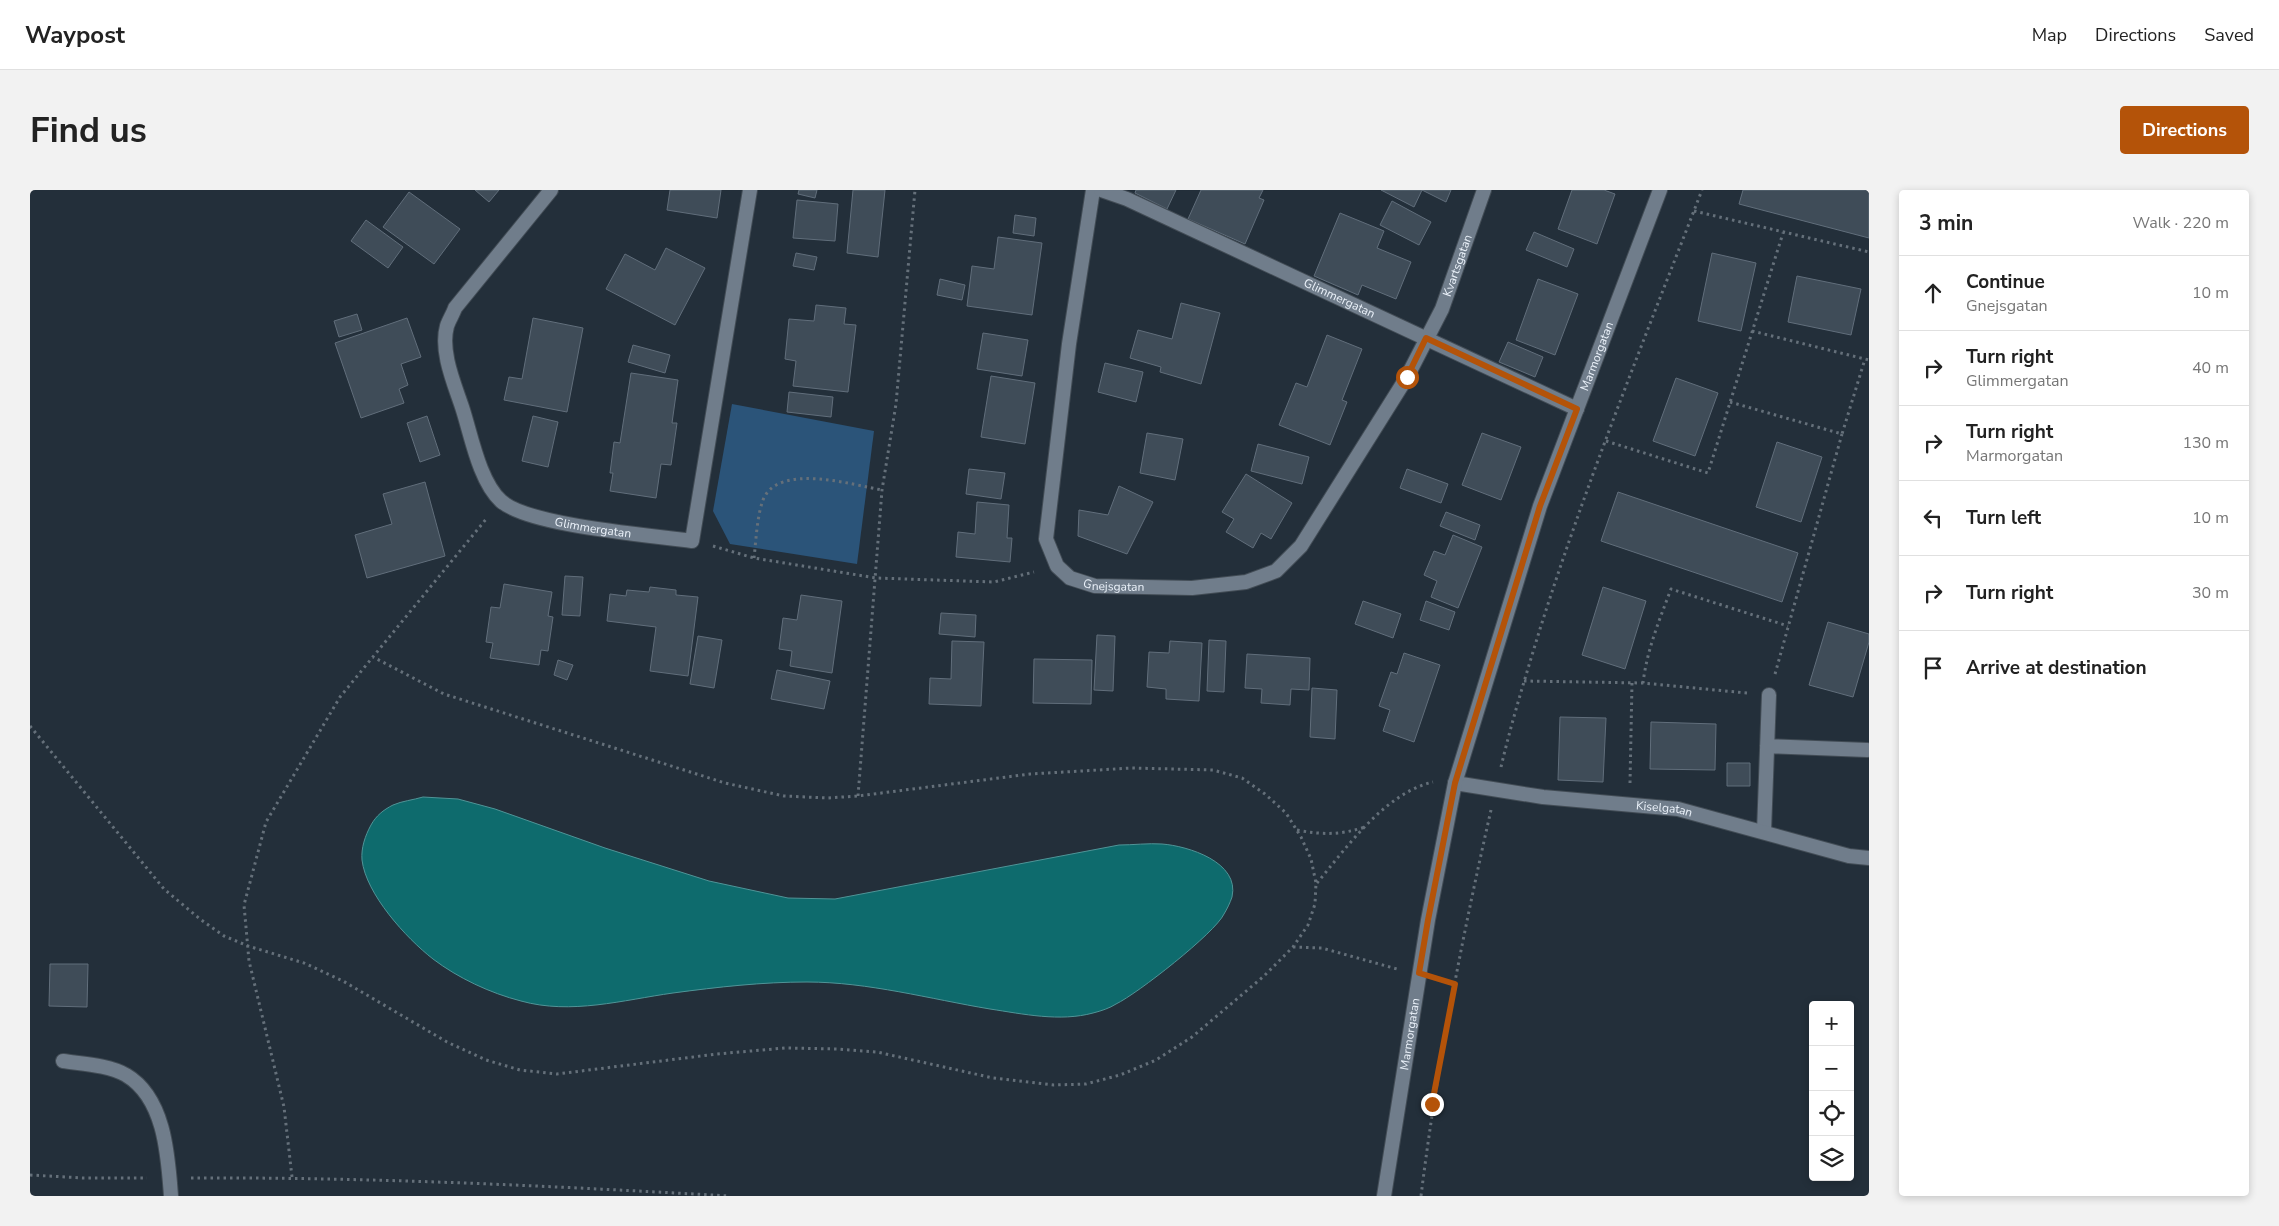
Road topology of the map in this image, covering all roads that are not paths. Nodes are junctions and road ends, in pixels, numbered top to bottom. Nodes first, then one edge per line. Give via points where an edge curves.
1 (551, 190) edge
2 (750, 190) edge
3 (1093, 190) edge
4 (1101, 190) edge
5 (1484, 190) edge
6 (1660, 190) edge
7 (1426, 338) junction
8 (1577, 409) junction
9 (1769, 695) road end
10 (1768, 746) junction
11 (1867, 750) dead end
12 (1455, 783) junction
13 (1764, 832) junction
14 (1869, 858) edge
15 (63, 1061) dead end
16 (170, 1196) edge
17 (1384, 1196) edge

1 - 2 street, Glimmergatan via 455,308 447,326 450,370 481,467 501,501 522,513 549,521 692,541
3 - 7 street, Gnejsgatan via 1068,344 1046,539 1057,566 1070,578 1095,586 1192,588 1246,582 1276,571 1301,546 1407,377
4 - 7 street, Glimmergatan via 1127,199
5 - 7 street, Kvartsgatan via 1442,309
6 - 8 street, Marmorgatan
7 - 8 street, Glimmergatan
8 - 12 street, Marmorgatan via 1540,506
9 - 10 street
10 - 11 street
10 - 13 street
12 - 13 street, Kiselgatan via 1543,797 1678,809
12 - 17 street, Marmorgatan via 1428,920
13 - 14 street, Kiselgatan via 1849,856
15 - 16 street via 112,1069 137,1082 156,1114 163,1134

